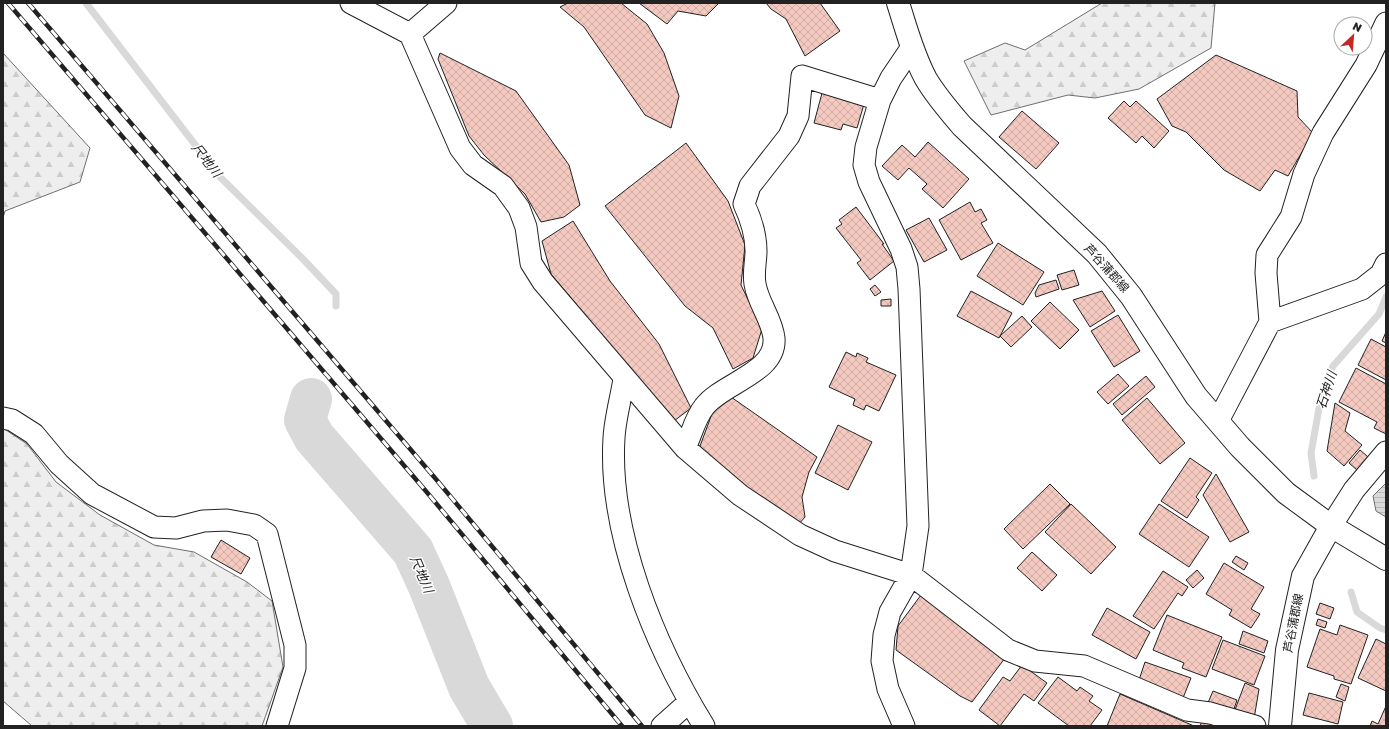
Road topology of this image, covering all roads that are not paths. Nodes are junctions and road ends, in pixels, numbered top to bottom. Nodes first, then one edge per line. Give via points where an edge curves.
1 (351, 3) edge
2 (446, 3) edge
3 (898, 3) edge
4 (1386, 23) edge
5 (410, 34) junction
6 (912, 47) junction
7 (880, 100) junction
8 (1386, 264) edge
9 (1270, 322) junction
10 (624, 379) junction
11 (3, 418) edge
12 (1218, 421) junction
13 (685, 448) junction
14 (1386, 452) edge
15 (1331, 526) junction
16 (1386, 559) edge
17 (910, 575) junction
18 (689, 702) junction
19 (277, 726) edge
20 (662, 726) edge
21 (704, 726) edge
22 (904, 726) edge
23 (1255, 726) edge
24 (1280, 726) edge

1 - 5 street
2 - 5 street
3 - 6 main road, 芦谷蒲郡線
4 - 9 street via 1366,65 1323,133 1304,174 1292,217 1267,255
5 - 10 street via 460,148 473,165 503,186 519,208 526,227 531,263 543,282
6 - 7 street
6 - 12 main road, 芦谷蒲郡線 via 926,78 942,103 962,126 1097,254 1132,296 1196,396
7 - 13 street via 802,76 798,116 789,136 750,186 744,204 752,222 756,251 756,292 774,339 770,353 762,368 714,396 703,408
7 - 17 street via 866,147 864,165 907,267 918,526
8 - 9 street via 1381,274 1362,289
9 - 12 street
10 - 13 street
10 - 18 street via 614,438 614,472 620,527 650,619
11 - 19 street via 12,420 34,434 59,464 92,494 154,527 176,528 203,521 227,520 254,525 267,534 295,645 295,668
12 - 15 main road, 芦谷蒲郡線 via 1286,493
13 - 17 street via 740,495 800,535 835,551
14 - 15 street via 1354,490
15 - 16 main road, 芦谷蒲郡線
15 - 24 main road, 芦谷蒲郡線 via 1303,576 1287,650
17 - 22 street via 890,612 884,635 882,661 888,689
17 - 23 street via 1008,650 1035,661 1084,666 1187,710 1210,713
18 - 20 street
18 - 21 street

